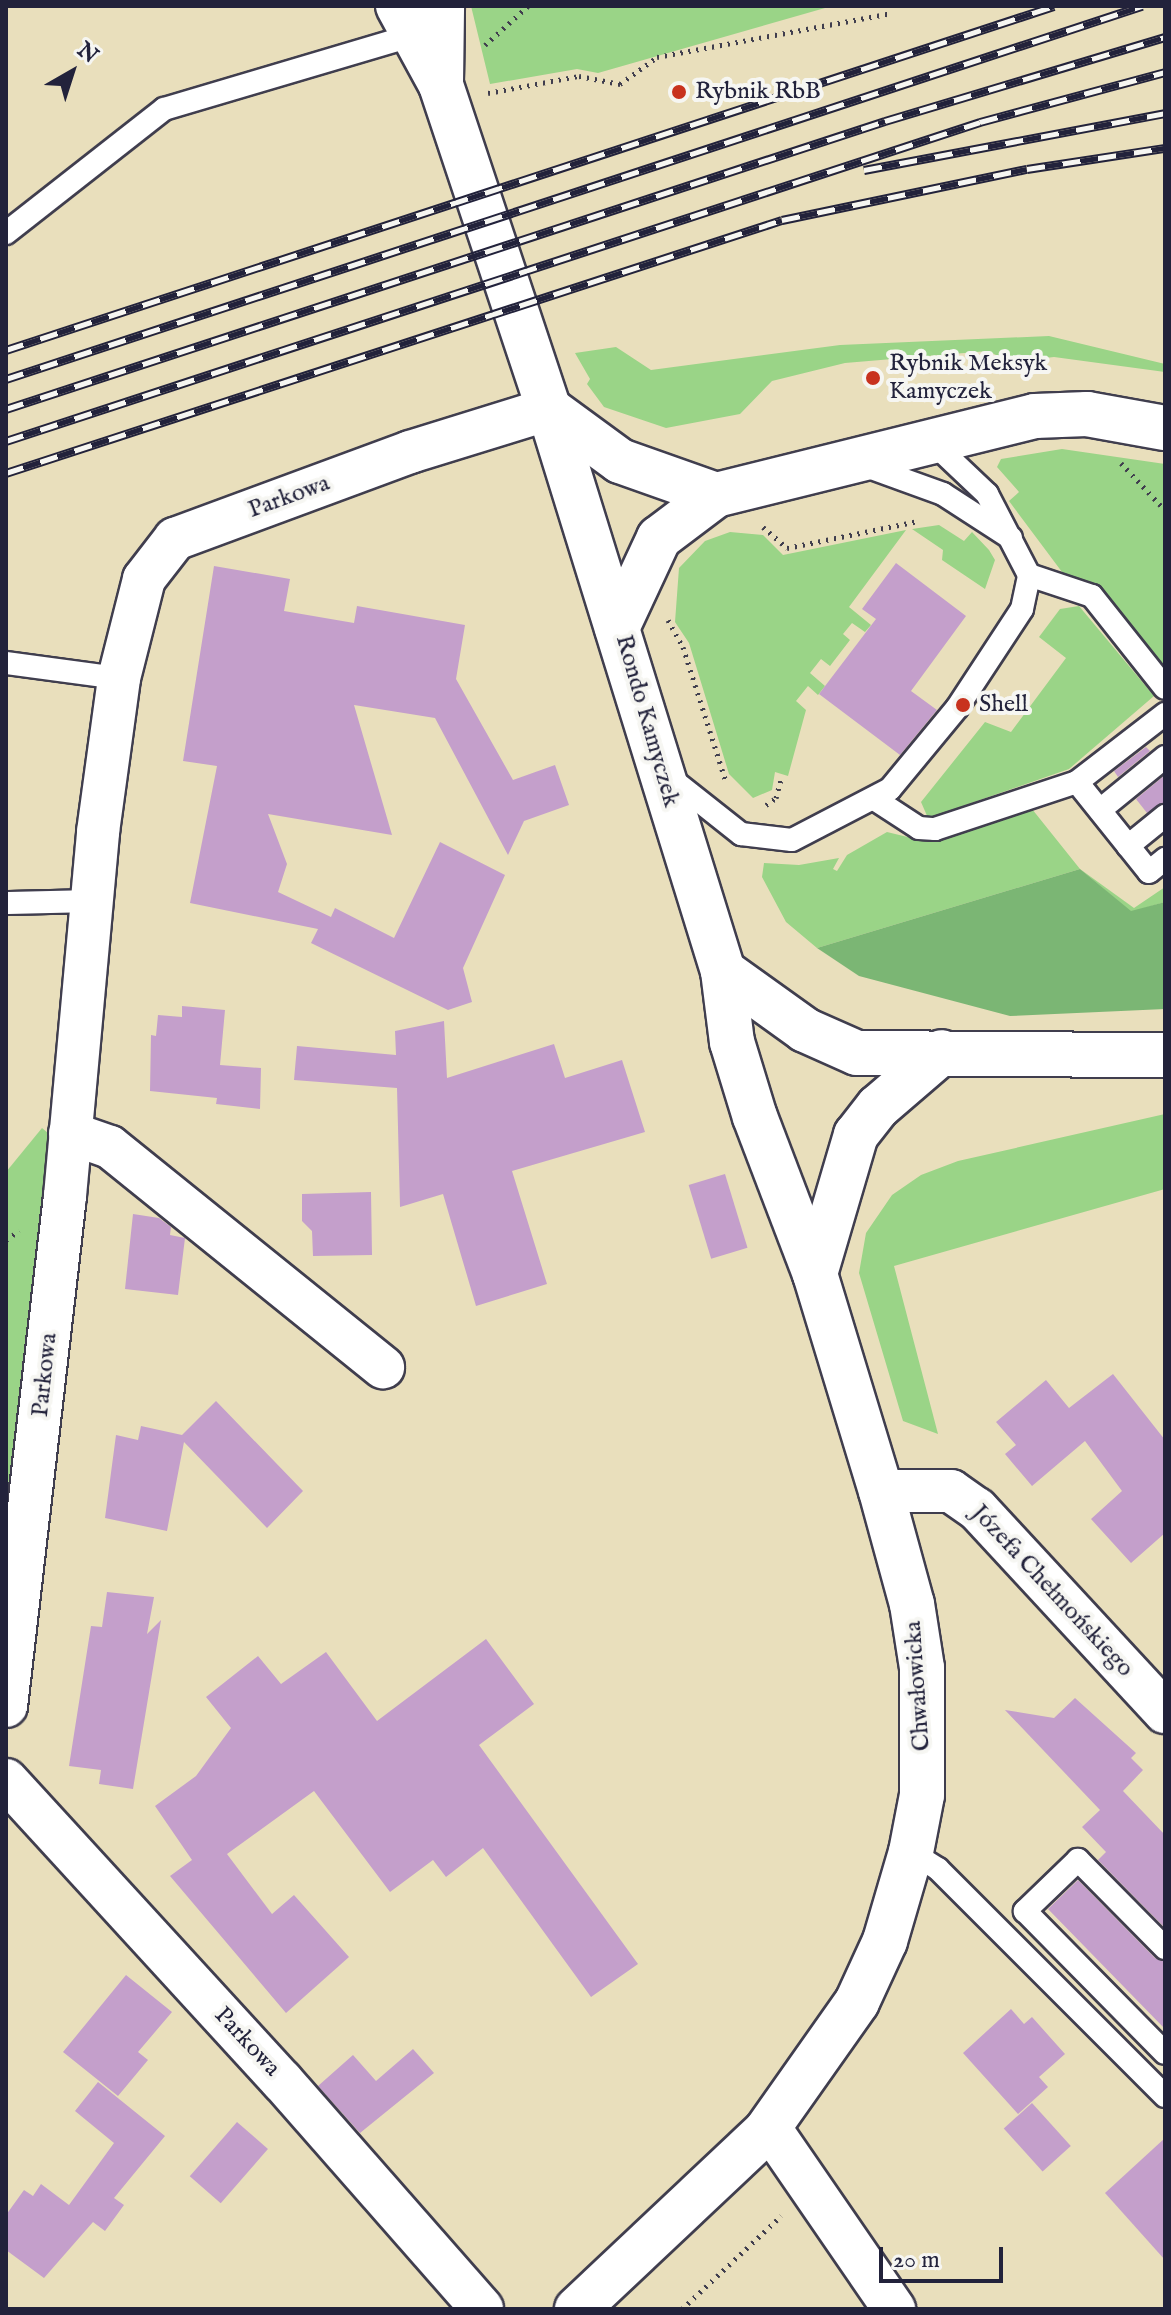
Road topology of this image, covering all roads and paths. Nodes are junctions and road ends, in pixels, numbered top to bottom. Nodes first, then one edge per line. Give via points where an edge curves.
1 (528, 6) edge
2 (892, 13) dead end
3 (418, 16) edge
4 (477, 52) dead end
5 (487, 93) dead end
6 (6, 233) edge
7 (549, 409) junction
8 (1165, 428) edge
9 (930, 441) junction
10 (1114, 455) dead end
11 (851, 461) junction
12 (716, 495) junction
13 (1165, 510) edge
14 (931, 519) dead end
15 (757, 526) dead end
16 (1015, 541) junction
17 (1029, 575) junction
18 (669, 603) dead end
19 (617, 628) junction
20 (6, 663) edge
21 (119, 678) junction
22 (1165, 688) edge
23 (1165, 714) edge
24 (1165, 757) edge
25 (661, 770) junction
26 (782, 776) dead end
27 (1077, 782) junction
28 (734, 792) dead end
29 (876, 800) junction
30 (752, 806) dead end
31 (1100, 810) junction
32 (1165, 816) edge
33 (1128, 846) junction
34 (1165, 859) edge
35 (92, 901) junction
36 (6, 903) edge
37 (723, 971) junction
38 (942, 1052) junction
39 (1165, 1055) edge
40 (70, 1133) junction
41 (815, 1274) junction
42 (383, 1367) dead end
43 (881, 1491) junction
44 (12, 1622) edge
45 (6, 1706) edge
46 (1165, 1712) edge
47 (6, 1780) edge
48 (911, 1852) junction
49 (1025, 1911) junction
50 (985, 1917) junction
51 (1165, 1948) edge
52 (1165, 2053) edge
53 (1165, 2096) edge
54 (769, 2127) junction
55 (814, 2186) junction
56 (482, 2309) edge
57 (577, 2309) edge
58 (682, 2309) edge
59 (894, 2309) edge

1 - 4 path
2 - 5 path via 657,57 620,84 579,76
3 - 6 lane via 164,109
3 - 7 main road
7 - 12 main road via 620,461
7 - 19 main road
7 - 21 street, Parkowa via 410,452 175,539 144,579
8 - 9 main road, Rondo Kamyczek via 1061,414
9 - 11 main road, Rondo Kamyczek
9 - 16 lane via 987,494
10 - 13 path
11 - 12 main road, Rondo Kamyczek
11 - 16 lane via 943,494
12 - 19 main road, Rondo Kamyczek via 659,538
14 - 15 path via 787,548
16 - 17 lane
17 - 22 lane via 1092,596
17 - 29 lane via 1022,609 1005,641 957,708
18 - 28 path via 670,629 683,647 725,781
19 - 25 main road, Rondo Kamyczek
20 - 21 lane
21 - 35 street, Parkowa
23 - 27 lane
24 - 31 lane
25 - 29 lane via 732,830 748,836 792,840
25 - 37 main road, Rondo Kamyczek
26 - 30 path via 776,798
27 - 29 lane via 935,829 919,828
27 - 31 lane
31 - 33 lane
32 - 33 lane
33 - 34 lane via 1149,872
35 - 36 lane
35 - 40 street, Parkowa
37 - 38 main road via 805,1030 857,1053
37 - 41 main road, Chwałowicka via 732,1042 765,1149
38 - 39 main road
38 - 41 main road via 878,1107 856,1135
40 - 42 street via 110,1147
40 - 44 street, Parkowa
41 - 43 main road, Chwałowicka
43 - 46 street, Józefa Chełmońskiego via 951,1491 977,1509
43 - 48 main road, Chwałowicka via 912,1604 922,1668 922,1795
44 - 45 street, Parkowa
47 - 56 street, Parkowa
48 - 50 lane via 938,1869
48 - 54 main road, Chwałowicka via 867,1982 822,2057
49 - 50 lane
49 - 51 lane via 1078,1860
49 - 52 lane
50 - 53 lane
54 - 55 street
54 - 57 main road, Chwałowicka
55 - 58 path
55 - 59 street via 846,2244

